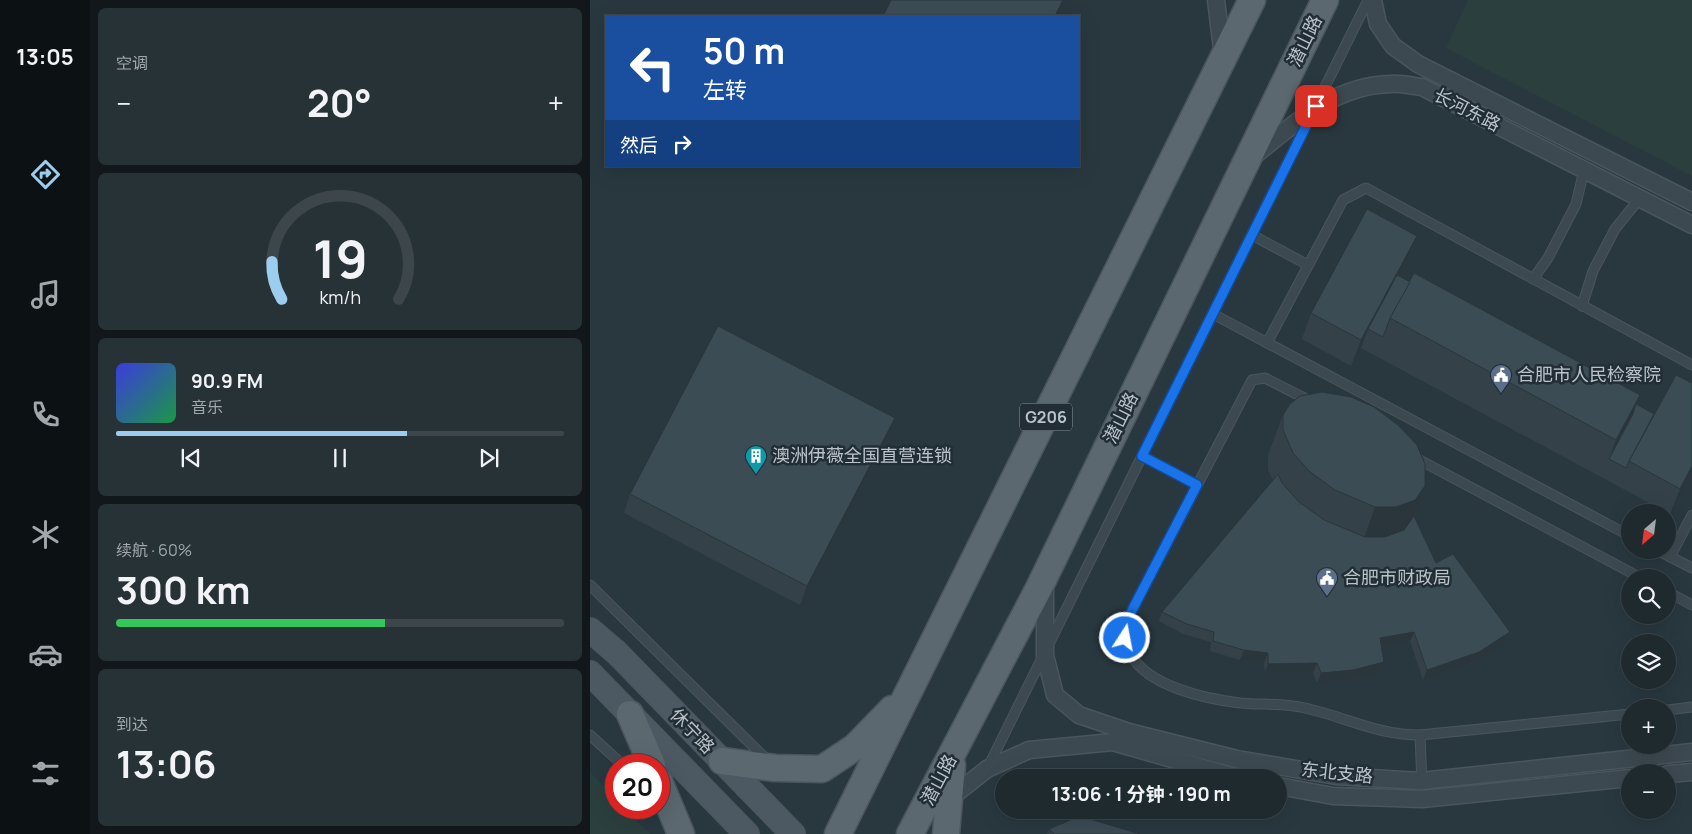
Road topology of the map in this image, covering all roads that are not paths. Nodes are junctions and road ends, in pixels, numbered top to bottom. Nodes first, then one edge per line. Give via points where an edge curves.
1 (1216, 0) edge
2 (1252, 0) edge
3 (1326, 0) edge
4 (1368, 0) edge
5 (1373, 0) edge
6 (1223, 61) junction
7 (1316, 106) junction
8 (1244, 163) junction
9 (1584, 170) junction
10 (1640, 198) junction
11 (1692, 202) edge
12 (1692, 225) edge
13 (1252, 235) junction
14 (1308, 265) junction
15 (1533, 279) junction
16 (1582, 306) junction
17 (1213, 314) junction
18 (1267, 342) junction
19 (1692, 365) edge
20 (1317, 406) edge
21 (1405, 452) edge
22 (1142, 456) junction
23 (1197, 485) junction
24 (1692, 514) edge
25 (1621, 531) edge
26 (1676, 545) edge
27 (1674, 559) edge
28 (1692, 568) edge
29 (1624, 569) edge
30 (1045, 575) junction
31 (590, 585) edge
32 (1676, 596) edge
33 (1692, 605) edge
34 (590, 630) edge
35 (1045, 655) junction
36 (590, 673) edge
37 (910, 691) junction
38 (1692, 707) edge
39 (1676, 709) edge
40 (630, 714) junction
41 (1621, 715) edge
42 (1420, 735) junction
43 (590, 736) edge
44 (953, 752) junction
45 (1692, 752) edge
46 (610, 754) edge
47 (647, 754) edge
48 (722, 761) junction
49 (775, 768) junction
50 (987, 769) junction
51 (1207, 769) edge
52 (1692, 772) edge
53 (1676, 773) edge
54 (1621, 779) edge
55 (1422, 781) junction
56 (1287, 787) edge
57 (949, 799) junction
58 (1422, 799) junction
59 (670, 807) edge
60 (670, 818) edge
61 (681, 833) edge
62 (747, 834) edge
63 (793, 834) edge
64 (838, 834) edge
65 (910, 834) edge
66 (946, 834) edge

1 - 6 street
2 - 6 main road, G206
3 - 8 main road, 潜山路
4 - 7 lane
5 - 11 street, 长河东路 via 1378,24 1393,46 1418,64
6 - 37 main road, G206
7 - 8 street, 长河东路
7 - 9 street, 长河东路 via 1350,90 1392,84 1422,87
7 - 13 lane
8 - 30 main road, 潜山路
9 - 10 street, 长河东路
9 - 15 lane via 1576,204 1548,258
10 - 12 street, 长河东路
10 - 16 lane via 1614,229 1593,271
13 - 14 lane
13 - 17 lane
14 - 15 lane via 1342,200 1366,188
14 - 18 lane
15 - 16 lane
16 - 19 lane
17 - 18 lane
17 - 22 lane
18 - 25 lane
20 - 23 lane via 1265,378 1252,380
21 - 29 lane
22 - 23 lane
22 - 35 lane
23 - 42 lane via 1126,622 1125,638 1131,655 1143,670 1177,689 1211,699 1285,704 1308,708 1372,730
24 - 26 lane
27 - 28 lane
30 - 35 street, 东北支路
30 - 44 main road, 潜山路
31 - 49 lane
32 - 33 lane
34 - 48 main road, 休宁路
35 - 50 lane
35 - 55 street, 东北支路 via 1056,695 1079,715 1246,761 1336,776
36 - 40 main road, 休宁路
37 - 49 main road via 855,748 822,769
37 - 64 main road, G206
38 - 39 lane
40 - 47 main road
40 - 62 main road, 休宁路
41 - 42 lane
42 - 55 lane
43 - 46 lane
44 - 57 main road
44 - 65 main road, 潜山路
45 - 55 street, 东北支路
48 - 49 main road
48 - 63 main road, 休宁路
50 - 51 street via 1030,750 1113,742
50 - 57 street
52 - 53 street
54 - 58 street, 东北支路
55 - 58 lane
56 - 58 street, 东北支路 via 1333,796
57 - 66 main road
59 - 61 main road
60 - 61 lane

